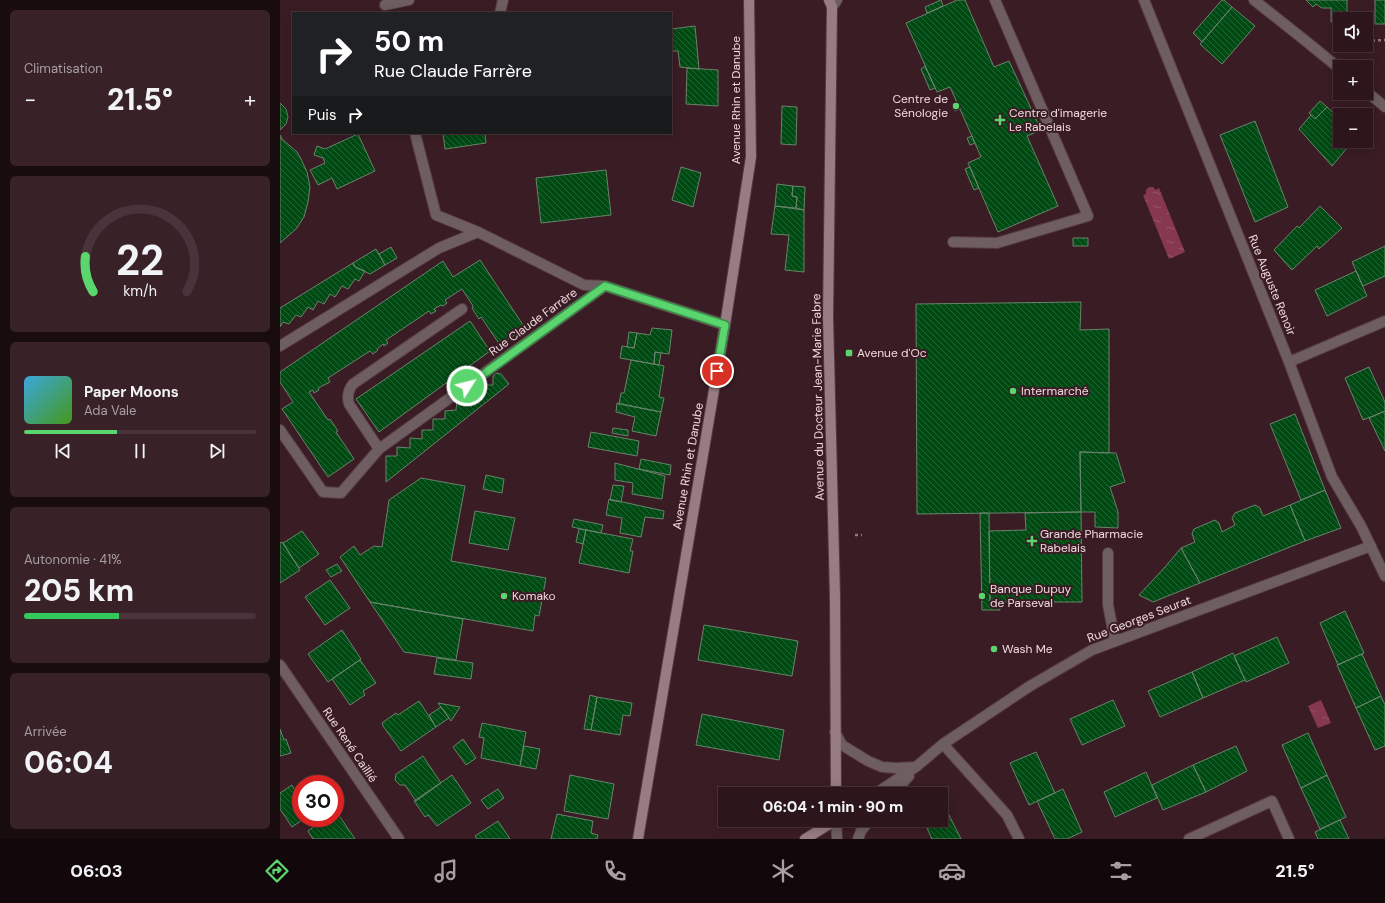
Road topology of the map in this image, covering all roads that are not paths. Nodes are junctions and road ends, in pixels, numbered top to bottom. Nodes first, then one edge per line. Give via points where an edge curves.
1 (409, 0) edge
2 (503, 0) edge
3 (749, 0) edge
4 (995, 0) edge
5 (1144, 0) edge
6 (1254, 0) edge
7 (833, 2) edge
8 (385, 6) edge
9 (500, 12) edge
10 (1333, 63) edge
11 (1373, 97) edge
12 (1385, 107) edge
13 (415, 134) edge
14 (478, 232) junction
15 (953, 242) dead end
16 (605, 286) junction
17 (462, 310) dead end
18 (1385, 321) edge
19 (725, 325) junction
20 (280, 346) edge
21 (1289, 362) junction
22 (280, 430) edge
23 (379, 449) junction
24 (1371, 546) junction
25 (1108, 553) dead end
26 (1385, 576) edge
27 (1115, 641) junction
28 (280, 665) edge
29 (835, 732) junction
30 (943, 744) junction
31 (917, 766) junction
32 (836, 787) edge
33 (885, 787) edge
34 (899, 787) edge
35 (825, 827) edge
36 (837, 827) edge
37 (864, 827) edge
38 (399, 839) edge
39 (638, 839) edge
40 (805, 839) edge
41 (837, 839) edge
42 (858, 839) edge
43 (1019, 839) edge
44 (1189, 839) edge
45 (1289, 839) edge

1 - 8 street
2 - 9 street
3 - 19 main road, Avenue Rhin et Danube via 751,157
4 - 15 street via 1088,216 997,243
5 - 21 street, Rue Auguste Renoir
6 - 10 street
7 - 29 main road, Avenue du Docteur Jean-Marie Fabre via 828,317 835,589
11 - 12 street
13 - 14 street, Rue Claude Farrère via 436,215
14 - 16 street, Rue Claude Farrère via 584,285
14 - 20 street via 439,248
16 - 19 street, Rue Claude Farrère
16 - 23 street, Rue Claude Farrère
17 - 23 street via 350,388 349,404
18 - 21 street
19 - 39 main road, Avenue Rhin et Danube
21 - 24 street, Rue Auguste Renoir via 1332,476
22 - 23 street, Rue Claude Farrère via 323,492 341,493
24 - 26 street, Rue Auguste Renoir
24 - 27 street, Rue Georges Seurat
25 - 27 street via 1108,605
27 - 30 street, Rue Georges Seurat via 1092,650 1030,686
28 - 38 street, Rue René Caillié
29 - 31 street via 842,745 882,767
29 - 32 main road, Avenue du Docteur Jean-Marie Fabre
30 - 31 street, Rue Georges Seurat
30 - 43 street via 1007,815
31 - 33 street, Rue Georges Seurat
31 - 34 street, Rue Georges Seurat
35 - 40 main road
36 - 41 street
37 - 42 street
44 - 45 street via 1272,801

